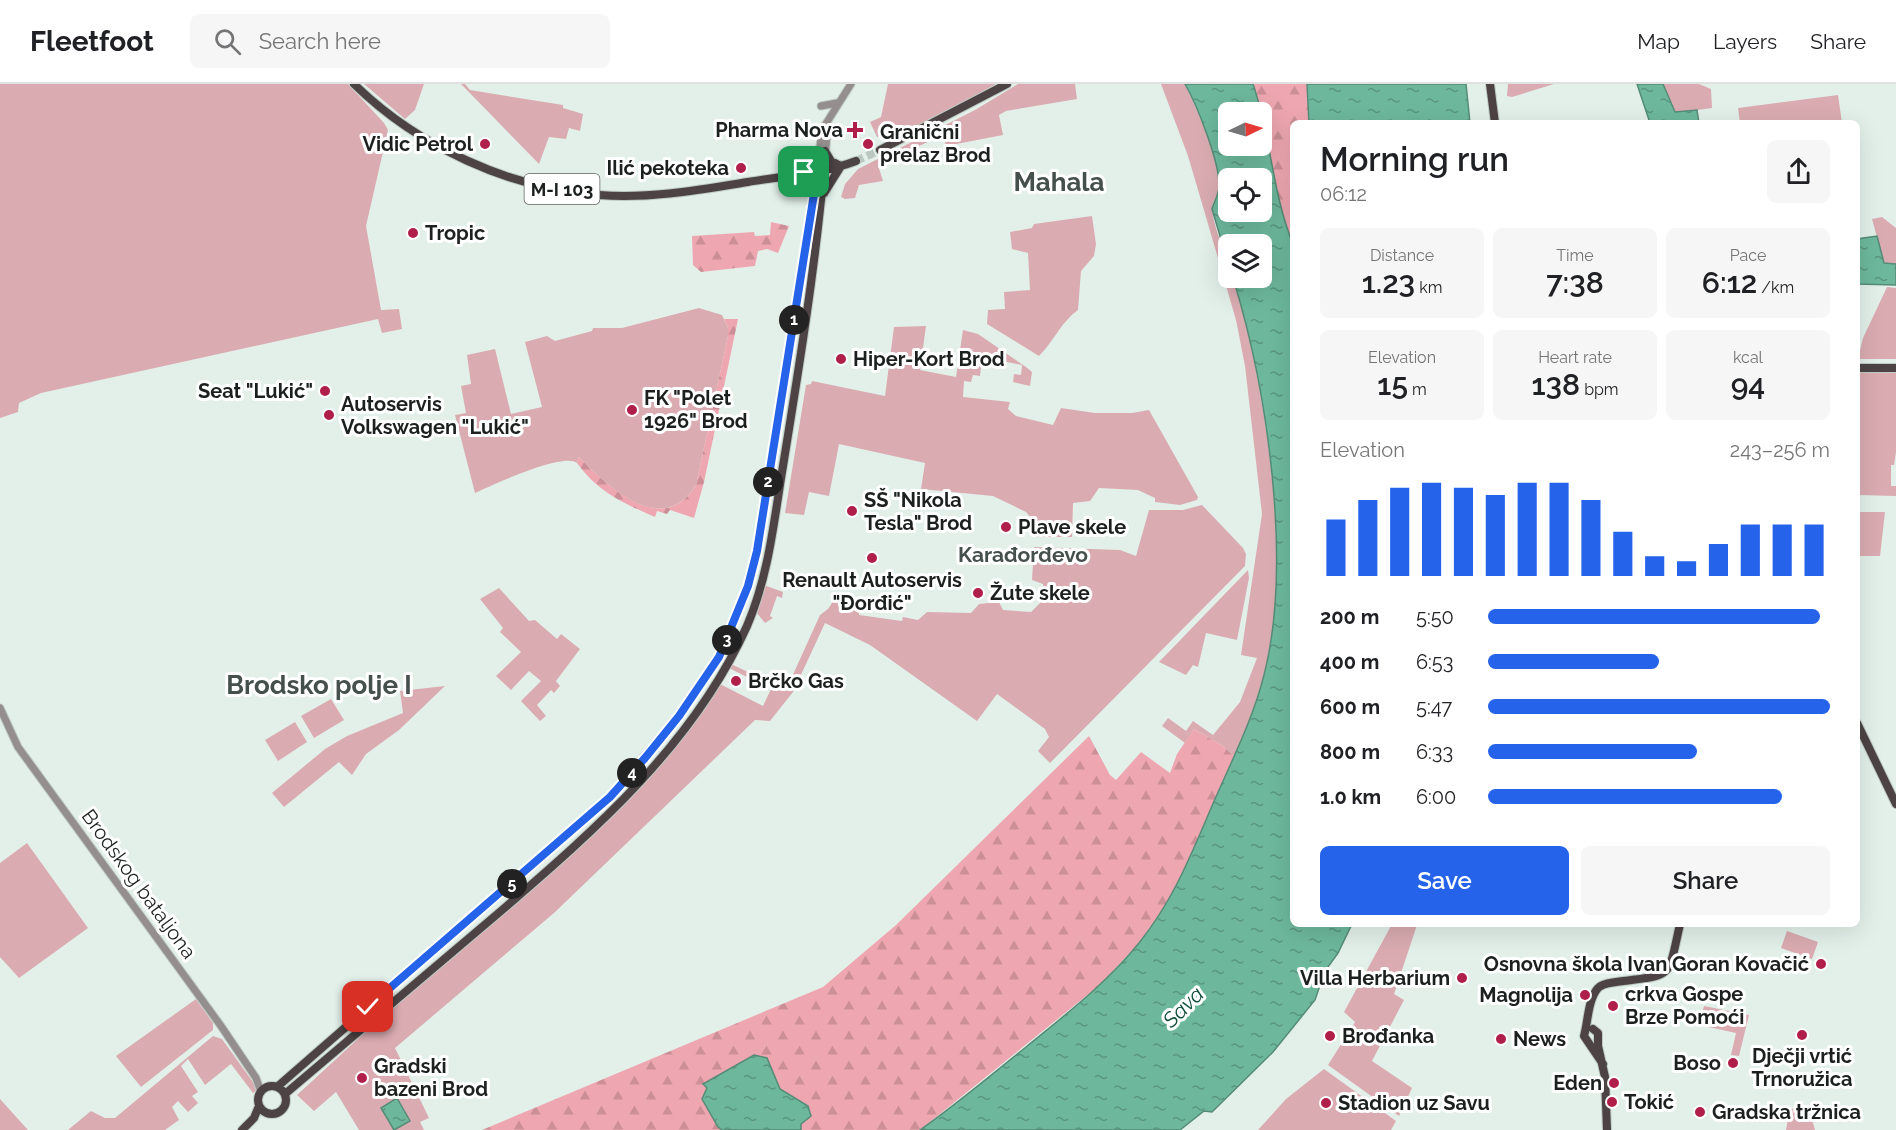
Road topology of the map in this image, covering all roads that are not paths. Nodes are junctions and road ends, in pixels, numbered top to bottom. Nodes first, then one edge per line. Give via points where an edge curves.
1 (354, 84) edge
2 (851, 84) edge
3 (1007, 84) edge
4 (1490, 84) edge
5 (837, 103) junction
6 (821, 106) dead end
7 (1495, 120) edge
8 (880, 150) tunnel mouth
9 (822, 153) junction
10 (856, 161) tunnel mouth
11 (841, 166) junction
12 (820, 170) junction
13 (796, 174) junction
14 (814, 194) junction
15 (819, 210) junction
16 (1860, 368) edge
17 (1896, 368) edge
18 (0, 708) edge
19 (1860, 729) edge
20 (1896, 804) edge
21 (468, 922) junction
22 (1679, 927) edge
23 (477, 932) junction
24 (268, 1089) junction
25 (285, 1094) junction
26 (263, 1110) junction
27 (242, 1130) edge
28 (1607, 1130) edge

1 - 13 main road, M-I 103 via 395,120 447,150 510,176 575,192 617,196 684,192
2 - 5 street
3 - 8 main road
4 - 7 main road
5 - 6 street
5 - 9 street
9 - 11 main road
9 - 12 street
9 - 13 main road
10 - 11 main road, M-I 103
11 - 12 main road, M-I 103
11 - 15 main road via 826,189
12 - 13 main road, M-I 103
12 - 14 main road
12 - 15 main road
13 - 14 main road via 806,179
14 - 21 main road via 757,551 748,586 719,657 679,716 610,797
15 - 23 main road via 770,548 744,632 697,711 651,771 607,817
16 - 17 main road
18 - 24 street, Brodskog bataljona via 18,747 148,922 256,1078
19 - 20 main road
21 - 23 main road
21 - 24 main road
22 - 28 main road via 1666,973 1608,983 1597,989 1592,1000 1590,1030 1584,1036 1593,1041 1603,1064
23 - 25 main road
24 - 25 main road
24 - 26 main road
25 - 26 main road via 284,1109 277,1114
26 - 27 main road

